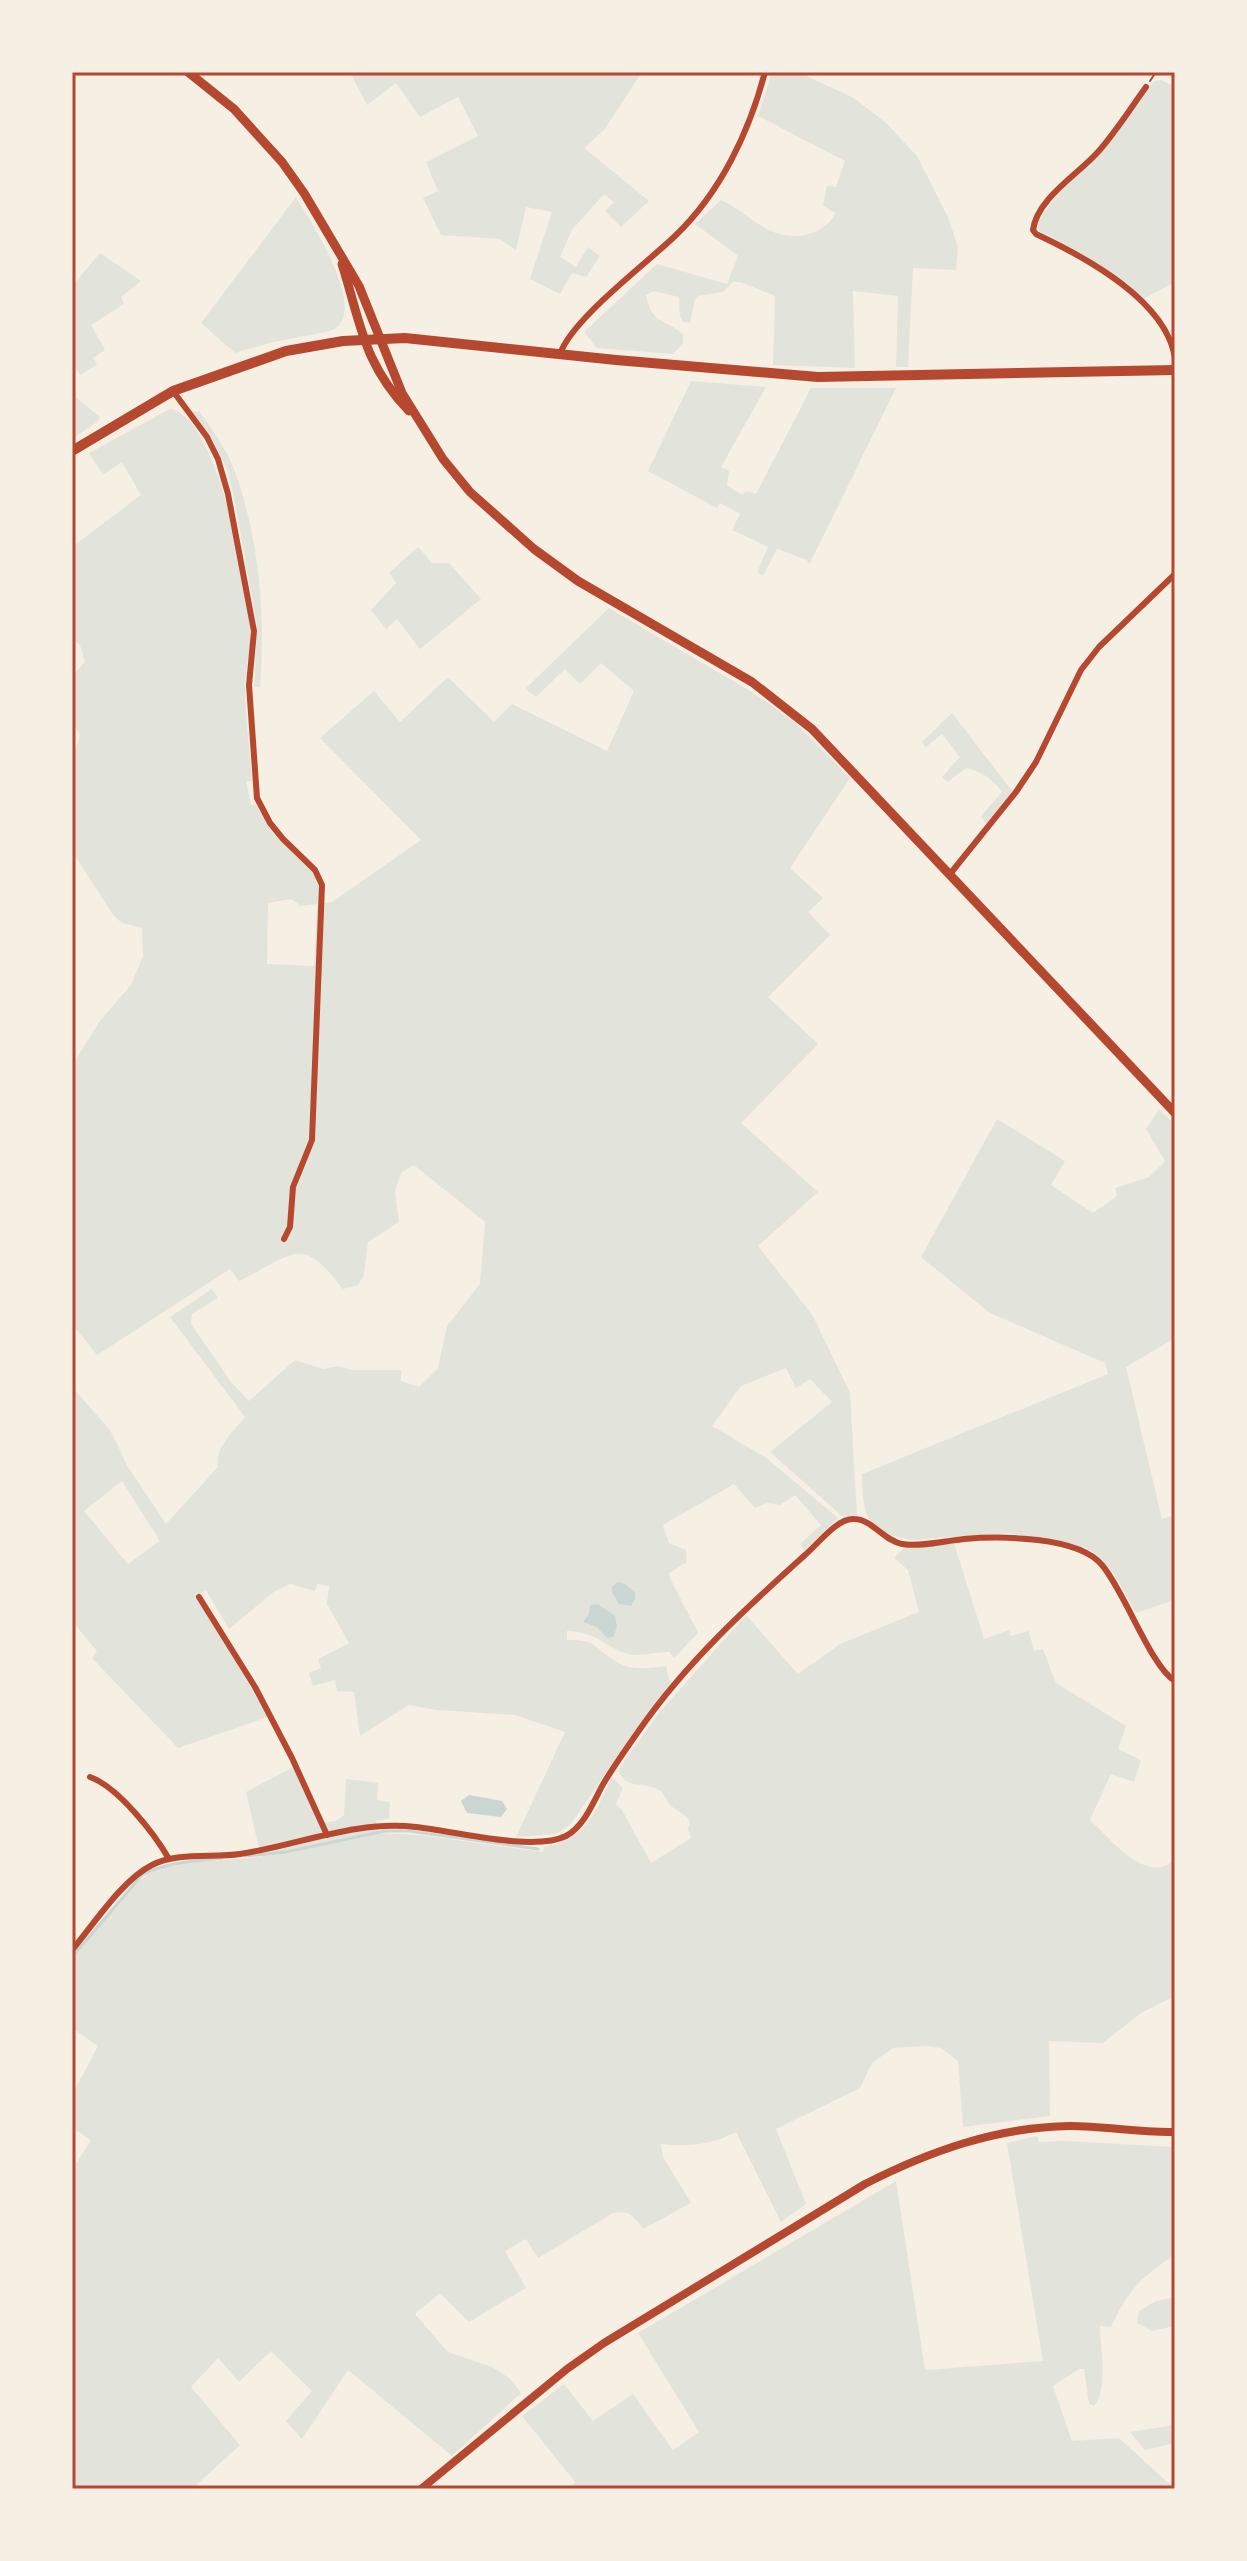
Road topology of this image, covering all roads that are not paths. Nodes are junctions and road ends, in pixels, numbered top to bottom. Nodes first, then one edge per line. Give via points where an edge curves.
1 (188, 72) edge
2 (765, 72) edge
3 (1146, 87) dead end
4 (337, 249) junction
5 (363, 340) junction
6 (383, 340) junction
7 (560, 354) junction
8 (1175, 358) edge
9 (1175, 370) edge
10 (173, 391) junction
11 (420, 423) junction
12 (72, 451) edge
13 (1175, 574) edge
14 (950, 874) junction
15 (1175, 1113) edge
16 (284, 1239) dead end
17 (199, 1597) dead end
18 (1175, 1681) edge
19 (90, 1777) dead end
20 (327, 1835) junction
21 (169, 1859) junction
22 (72, 1950) edge
23 (1175, 2132) edge
24 (421, 2489) edge

1 - 4 main road via 234,109 282,162
2 - 7 street via 746,128 712,194 679,232 574,329
3 - 8 street via 1098,151 1050,199 1033,230 1120,282 1163,324
4 - 5 main road
4 - 6 main road
5 - 6 main road
5 - 10 main road via 286,351
5 - 11 main road via 389,391
6 - 7 main road
6 - 11 main road via 402,393
7 - 9 main road via 818,377
10 - 12 main road
10 - 16 street via 207,437 228,494 254,631 249,685 257,798 270,823 315,870 322,885 312,1140 293,1187
11 - 14 main road via 470,492 534,549 595,592 783,705 845,762
13 - 14 street via 1081,670 1029,772
14 - 15 main road
17 - 20 street via 255,1687
18 - 20 street via 1162,1670 1108,1573 1088,1553 1007,1537 908,1545 849,1519 703,1653 641,1727 580,1824 565,1836 537,1842 412,1826 370,1826
19 - 21 street via 102,1781 157,1838
20 - 21 street via 237,1855
21 - 22 street via 138,1873
23 - 24 street via 1074,2126 1016,2131 901,2166 604,2343

